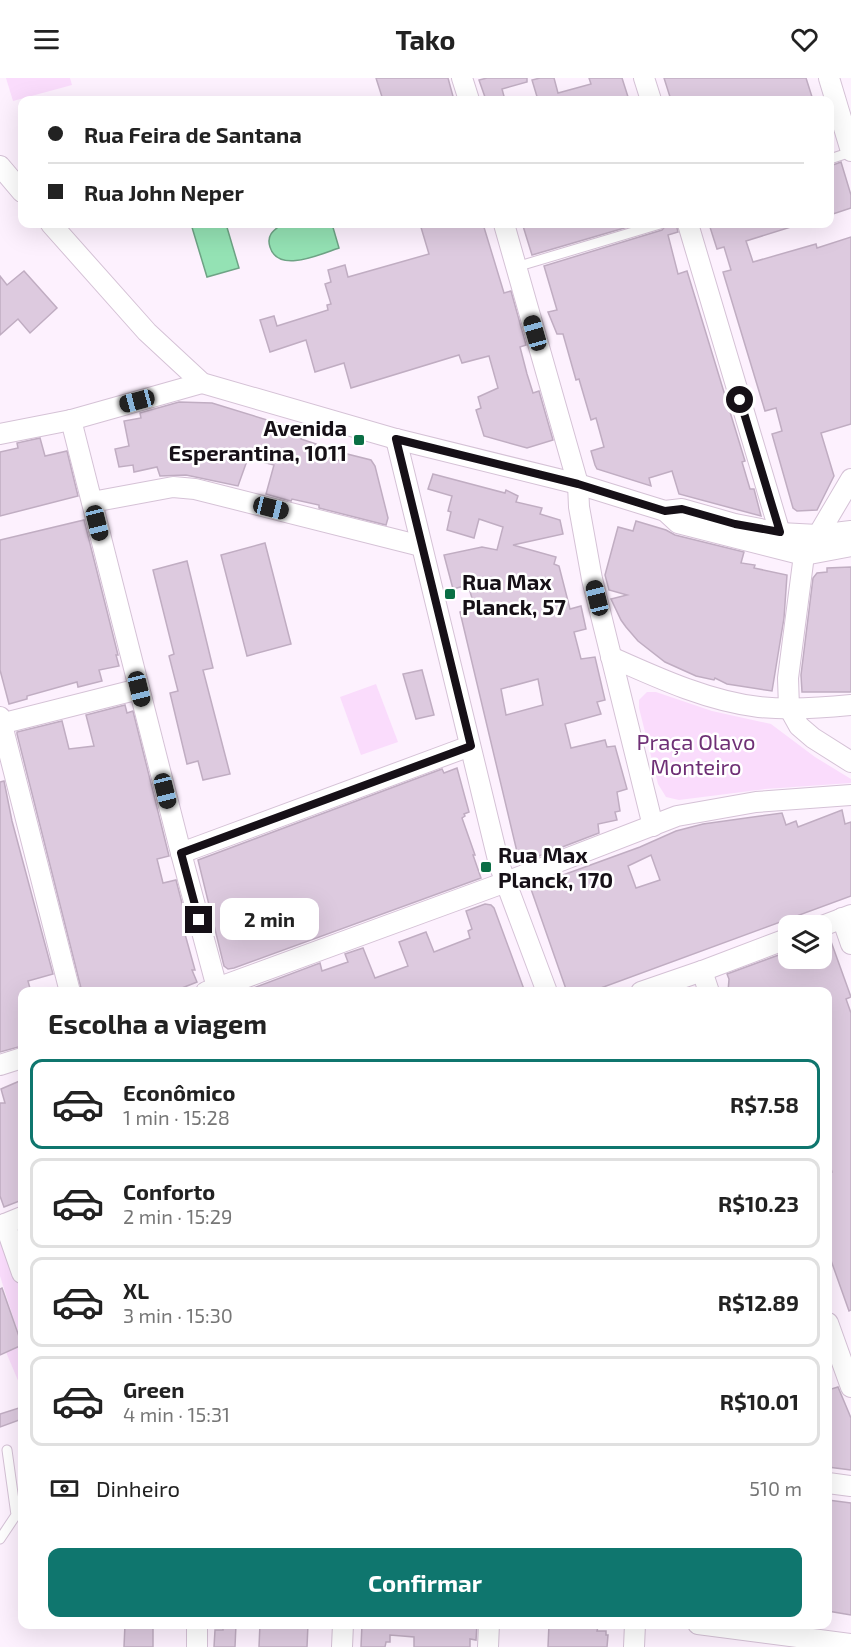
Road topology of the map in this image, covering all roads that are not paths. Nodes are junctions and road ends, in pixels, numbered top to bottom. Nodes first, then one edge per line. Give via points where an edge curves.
1 (462, 78) edge
2 (644, 78) edge
3 (829, 78) edge
4 (468, 96) edge
5 (650, 96) edge
6 (851, 152) edge
7 (834, 158) edge
8 (0, 166) edge
9 (18, 187) edge
10 (55, 228) edge
11 (505, 228) edge
12 (647, 228) edge
13 (689, 228) edge
14 (516, 267) junction
15 (202, 383) junction
16 (71, 420) junction
17 (0, 434) edge
18 (396, 439) junction
19 (851, 479) edge
20 (578, 484) junction
21 (92, 502) junction
22 (665, 511) junction
23 (851, 531) edge
24 (780, 532) junction
25 (818, 535) junction
26 (421, 546) junction
27 (851, 546) edge
28 (804, 555) junction
29 (611, 657) junction
30 (139, 689) junction
31 (851, 705) edge
32 (789, 708) junction
33 (1, 721) edge
34 (471, 746) junction
35 (851, 762) edge
36 (851, 795) edge
37 (653, 826) junction
38 (181, 853) junction
39 (506, 882) junction
40 (846, 917) edge
41 (778, 942) edge
42 (851, 944) edge
43 (702, 971) junction
44 (69, 987) edge
45 (211, 987) edge
46 (220, 987) edge
47 (545, 987) edge
48 (656, 987) edge
49 (707, 987) edge
50 (18, 1059) edge
51 (0, 1065) edge
52 (9, 1222) edge
53 (18, 1257) edge
54 (832, 1334) edge
55 (851, 1387) edge
56 (7, 1450) dead end
57 (832, 1484) edge
58 (851, 1486) edge
59 (0, 1539) edge
60 (197, 1629) edge
61 (343, 1629) edge
62 (489, 1629) edge
63 (635, 1629) edge
64 (725, 1629) edge
65 (784, 1641) edge
66 (851, 1644) edge
67 (197, 1647) edge
68 (342, 1647) edge
69 (488, 1647) edge
70 (634, 1647) edge

1 - 4 street
2 - 5 street
3 - 6 street
6 - 7 lane
8 - 9 street
10 - 15 street via 147,332
11 - 14 street
12 - 14 lane
13 - 24 street
14 - 20 street
15 - 16 street
15 - 18 street
16 - 17 street
16 - 21 street
18 - 20 street
18 - 26 street
19 - 25 street
20 - 22 street
20 - 29 street via 592,579
21 - 26 street via 173,487 195,489
21 - 30 street
22 - 24 street via 682,509
22 - 28 street via 678,523
23 - 25 street
24 - 25 street
25 - 28 street
26 - 34 street
27 - 28 street
28 - 32 street via 788,678
29 - 32 street via 714,697 759,707
29 - 37 street
30 - 33 street
30 - 38 street
31 - 32 street
32 - 35 street via 799,726
33 - 44 street
34 - 38 street
34 - 39 street
36 - 37 street via 700,810
37 - 39 street
38 - 45 street
39 - 46 street
39 - 47 street
40 - 42 street
41 - 43 street
43 - 48 street
43 - 49 street
50 - 51 street
52 - 53 street
54 - 55 street
56 - 59 lane via 16,1515
57 - 58 street
60 - 67 street
61 - 68 street
62 - 69 street
63 - 70 street
64 - 65 street
65 - 66 street

